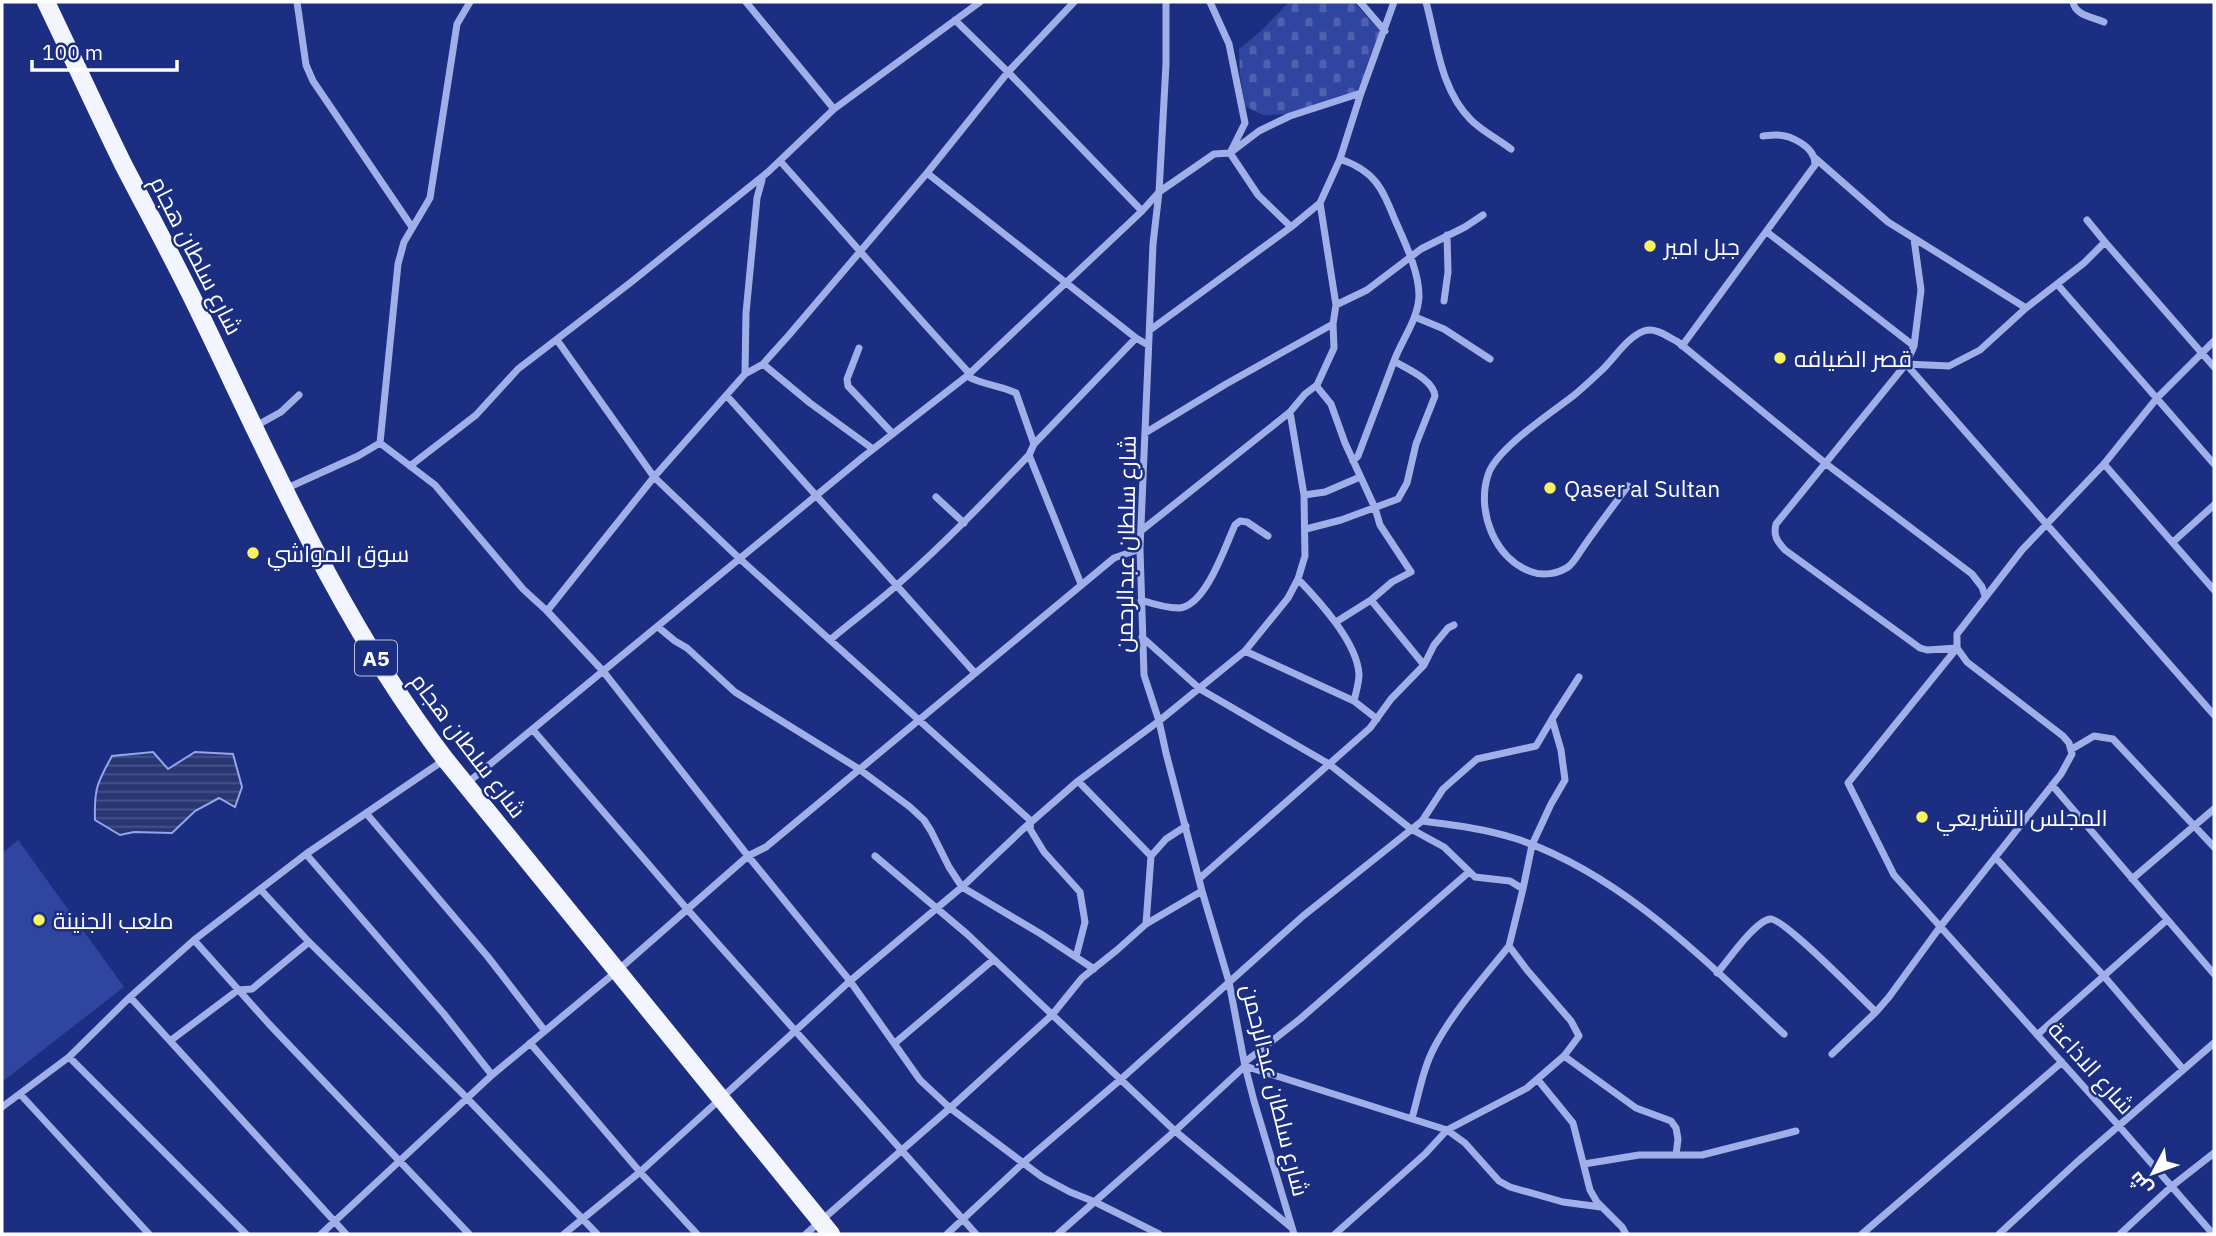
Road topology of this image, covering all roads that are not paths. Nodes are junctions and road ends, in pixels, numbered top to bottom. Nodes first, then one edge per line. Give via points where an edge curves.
1 (47, 2) edge
2 (297, 2) edge
3 (470, 2) edge
4 (746, 2) edge
5 (980, 2) edge
6 (1074, 2) edge
7 (1166, 2) edge
8 (1210, 2) edge
9 (1360, 2) edge
10 (1394, 2) edge
11 (1426, 2) edge
12 (2073, 2) edge
13 (955, 20) junction
14 (2104, 22) dead end
15 (1385, 31) junction
16 (1008, 72) junction
17 (1361, 93) junction
18 (834, 109) junction
19 (1763, 135) dead end
20 (1511, 149) dead end
21 (1230, 153) junction
22 (1815, 158) junction
23 (1340, 159) junction
24 (780, 161) junction
25 (768, 172) junction
26 (927, 173) junction
27 (1159, 192) junction
28 (1320, 203) junction
29 (1142, 211) junction
30 (1483, 215) dead end
31 (2087, 220) dead end
32 (412, 227) junction
33 (1291, 227) junction
34 (1767, 232) junction
35 (1447, 235) junction
36 (1914, 239) junction
37 (2105, 242) junction
38 (860, 250) junction
39 (1410, 257) junction
40 (1067, 283) junction
41 (2057, 284) junction
42 (1444, 301) dead end
43 (1336, 305) junction
44 (2026, 308) junction
45 (1415, 317) junction
46 (1333, 324) junction
47 (1150, 330) junction
48 (1136, 338) junction
49 (557, 340) junction
50 (2214, 341) edge
51 (1148, 345) junction
52 (1682, 346) junction
53 (1914, 346) junction
54 (859, 348) dead end
55 (2202, 353) junction
56 (1490, 359) dead end
57 (1394, 361) junction
58 (763, 364) junction
59 (1906, 364) junction
60 (2214, 367) edge
61 (745, 374) junction
62 (969, 375) junction
63 (1317, 385) junction
64 (299, 395) dead end
65 (727, 396) junction
66 (2157, 398) junction
67 (1290, 412) junction
68 (253, 428) junction
69 (1145, 433) junction
70 (893, 434) junction
71 (380, 443) junction
72 (1034, 444) junction
73 (873, 449) junction
74 (1029, 455) junction
75 (1353, 461) junction
76 (1825, 463) junction
77 (2104, 464) junction
78 (2214, 464) edge
79 (410, 466) junction
80 (654, 477) junction
81 (1360, 477) junction
82 (1628, 486) dead end
83 (285, 489) junction
84 (1304, 495) junction
85 (818, 496) junction
86 (936, 497) dead end
87 (2214, 505) edge
88 (1375, 508) junction
89 (2047, 522) junction
90 (964, 523) junction
91 (1306, 529) junction
92 (1142, 530) junction
93 (1268, 536) dead end
94 (2173, 542) junction
95 (1140, 549) junction
96 (740, 559) junction
97 (1298, 579) junction
98 (898, 584) junction
99 (1081, 584) junction
100 (2214, 590) edge
101 (1985, 596) junction
102 (1142, 600) junction
103 (1371, 600) junction
104 (547, 611) junction
105 (1336, 622) junction
106 (1454, 625) dead end
107 (658, 626) junction
108 (1142, 637) junction
109 (830, 640) junction
110 (1956, 648) junction
111 (1245, 651) junction
112 (1424, 665) junction
113 (603, 671) junction
114 (975, 673) junction
115 (1579, 677) dead end
116 (1200, 689) junction
117 (1354, 701) junction
118 (2214, 715) edge
119 (1377, 719) junction
120 (1552, 719) junction
121 (918, 721) junction
122 (1159, 721) junction
123 (533, 730) junction
124 (2072, 749) junction
125 (445, 759) junction
126 (1329, 764) junction
127 (859, 769) junction
128 (1078, 781) junction
129 (465, 785) junction
130 (2052, 785) junction
131 (2214, 809) edge
132 (366, 813) junction
133 (1031, 821) junction
134 (1422, 821) junction
135 (2195, 825) junction
136 (1186, 826) junction
137 (1411, 829) junction
138 (1532, 845) junction
139 (2214, 847) edge
140 (306, 854) junction
141 (748, 856) junction
142 (875, 856) dead end
143 (1151, 856) junction
144 (1995, 857) junction
145 (1469, 872) junction
146 (1200, 878) junction
147 (2132, 879) junction
148 (962, 887) junction
149 (1523, 889) junction
150 (261, 890) junction
151 (1202, 891) junction
152 (937, 908) junction
153 (687, 909) junction
154 (2167, 920) junction
155 (1146, 923) junction
156 (1940, 927) junction
157 (194, 940) junction
158 (309, 942) junction
159 (1509, 946) junction
160 (1076, 957) junction
161 (993, 960) junction
162 (1094, 969) junction
163 (617, 971) junction
164 (1717, 973) junction
165 (2214, 974) edge
166 (2104, 975) junction
167 (850, 981) junction
168 (1229, 982) junction
169 (238, 990) junction
170 (130, 997) junction
171 (1876, 1012) junction
172 (1052, 1015) junction
173 (545, 1031) junction
174 (796, 1031) junction
175 (1784, 1034) dead end
176 (2037, 1035) junction
177 (170, 1041) junction
178 (530, 1043) junction
179 (895, 1043) junction
180 (2214, 1043) edge
181 (1832, 1054) dead end
182 (1564, 1056) junction
183 (69, 1057) junction
184 (2062, 1062) junction
185 (1245, 1064) junction
186 (2183, 1069) junction
187 (492, 1075) junction
188 (1120, 1080) junction
189 (1538, 1080) junction
190 (20, 1094) junction
191 (719, 1098) junction
192 (467, 1099) junction
193 (2, 1107) edge
194 (950, 1108) junction
195 (1412, 1118) junction
196 (2119, 1126) junction
197 (1447, 1130) junction
198 (1175, 1131) junction
199 (1796, 1132) dead end
200 (901, 1150) junction
201 (2214, 1153) edge
202 (1676, 1156) junction
203 (400, 1162) junction
204 (1023, 1163) junction
205 (1584, 1164) junction
206 (640, 1172) junction
207 (2172, 1186) junction
208 (1095, 1202) junction
209 (1601, 1207) junction
210 (963, 1219) junction
211 (583, 1220) junction
212 (335, 1222) junction
213 (826, 1228) edge
214 (1293, 1231) edge
215 (149, 1234) edge
216 (246, 1234) edge
217 (321, 1234) edge
218 (346, 1234) edge
219 (470, 1234) edge
220 (564, 1234) edge
221 (597, 1234) edge
222 (697, 1234) edge
223 (806, 1234) edge
224 (947, 1234) edge
225 (976, 1234) edge
226 (1058, 1234) edge
227 (1159, 1234) edge
228 (1335, 1234) edge
229 (1626, 1234) edge
230 (1862, 1234) edge
231 (1999, 1234) edge
232 (2120, 1234) edge
233 (2213, 1234) edge

1 - 68 highway, شارع سلطان هجام / A5
2 - 32 street via 306,65 313,81
3 - 32 street via 457,24 430,198
4 - 18 street
5 - 13 street
6 - 16 street
7 - 27 street, شارع سلطان عبدالرحمن
8 - 21 street via 1229,44 1245,123
9 - 15 street
10 - 15 street
11 - 20 street via 1451,93 1474,122
12 - 14 street via 2077,11
13 - 16 street
13 - 18 street
15 - 17 street
16 - 26 street
16 - 29 street
17 - 21 street via 1280,121
17 - 23 street
18 - 24 street
19 - 22 street via 1790,138
21 - 27 street via 1214,154
21 - 33 street via 1258,195
22 - 34 street via 1810,173
22 - 36 street
23 - 28 street
23 - 39 street via 1355,164 1383,189
24 - 25 street
24 - 38 street
25 - 49 street
25 - 61 street via 759,183 757,198
26 - 38 street
26 - 40 street
27 - 29 street
27 - 47 street, شارع سلطان عبدالرحمن
28 - 33 street
28 - 43 street
29 - 40 street
30 - 35 street
31 - 37 street
32 - 71 street via 398,264
33 - 47 street
34 - 52 street
34 - 53 street
35 - 39 street
35 - 42 street
36 - 44 street
36 - 53 street via 1921,290
37 - 41 street
37 - 55 street
38 - 58 street
38 - 62 street
39 - 43 street via 1367,290
39 - 45 street via 1418,282
40 - 48 street
40 - 62 street
41 - 44 street
41 - 66 street
43 - 46 street
44 - 59 street via 1980,350 1949,366
45 - 56 street via 1444,329
45 - 57 street
46 - 63 street via 1334,348
46 - 69 street
47 - 51 street, شارع سلطان عبدالرحمن
48 - 51 street
48 - 72 street
49 - 79 street via 518,369 460,429
49 - 80 street
50 - 55 street
51 - 69 street, شارع سلطان عبدالرحمن
52 - 76 street
52 - 82 street via 1657,331 1643,331 1634,337 1497,461 1488,474 1486,514 1508,558 1520,568 1550,575 1569,567
53 - 59 street
54 - 70 street via 848,386
55 - 60 street
55 - 66 street
57 - 75 street
57 - 88 street via 1430,384 1435,396 1403,491 1398,499
58 - 61 street
58 - 73 street
59 - 76 street
59 - 89 street
61 - 65 street
62 - 70 street
62 - 72 street via 976,382 1016,393
63 - 67 street
63 - 75 street via 1331,404
64 - 68 street
65 - 80 street
65 - 85 street
66 - 77 street
66 - 78 street
67 - 84 street
67 - 92 street
68 - 83 highway, شارع سلطان هجام / A5
69 - 92 street, شارع سلطان عبدالرحمن
70 - 73 street
71 - 79 street
71 - 83 street
72 - 74 street
73 - 85 street
74 - 90 street
74 - 99 street
75 - 81 street
76 - 101 street via 1972,574
76 - 110 street via 1776,524 1777,541 1920,648
77 - 89 street
77 - 94 street
79 - 104 street via 435,485
80 - 96 street
80 - 104 street
81 - 84 street via 1325,492
81 - 88 street
83 - 125 highway, شارع سلطان هجام / A5 via 348,614
84 - 91 street
85 - 96 street
85 - 98 street
86 - 90 street
87 - 94 street
88 - 91 street
88 - 103 street via 1387,538 1411,572
89 - 101 street
89 - 118 street
90 - 98 street
91 - 97 street
92 - 95 street, شارع سلطان عبدالرحمن
93 - 102 street via 1240,521 1210,579 1190,605 1171,607
94 - 100 street
95 - 99 street via 1114,558
95 - 102 street, شارع سلطان عبدالرحمن
96 - 107 street
96 - 109 street
97 - 105 street
97 - 111 street
98 - 109 street
98 - 114 street
99 - 114 street
101 - 110 street via 1957,634
102 - 108 street, شارع سلطان عبدالرحمن
103 - 105 street
103 - 112 street
104 - 113 street
105 - 117 street via 1359,671
106 - 112 street via 1434,645
107 - 113 street
107 - 127 street via 735,692
108 - 116 street
108 - 122 street, شارع سلطان عبدالرحمن via 1144,675
109 - 121 street
110 - 124 street via 1966,662 2063,736
110 - 156 street, شارع الاذاعة via 1849,783 1894,875
111 - 116 street
111 - 117 street
112 - 119 street
113 - 123 street
113 - 141 street
114 - 121 street
115 - 120 street
116 - 122 street
116 - 126 street
117 - 119 street
119 - 126 street
120 - 134 street via 1536,746 1477,759 1443,789
120 - 138 street via 1564,780
121 - 127 street
121 - 133 street
122 - 128 street
122 - 136 street, شارع سلطان عبدالرحمن
123 - 129 street
123 - 153 street
124 - 130 street
124 - 135 street via 2094,736 2113,739
125 - 129 highway, شارع سلطان هجام / A5
125 - 132 street
126 - 137 street
126 - 146 street
127 - 141 street via 766,847
127 - 148 street via 924,820
128 - 133 street
128 - 143 street
129 - 163 highway, شارع سلطان هجام / A5
130 - 144 street
130 - 147 street
131 - 135 street
132 - 140 street
132 - 173 street
133 - 148 street
133 - 160 street via 1030,829 1044,852 1080,892 1085,922
134 - 137 street
134 - 138 street via 1494,832
135 - 139 street
135 - 147 street
136 - 143 street
136 - 146 street, شارع سلطان عبدالرحمن
137 - 145 street via 1444,847
137 - 168 street
138 - 149 street
138 - 164 street via 1603,882 1663,925
140 - 150 street
140 - 187 street
141 - 153 street
141 - 167 street
142 - 152 street
143 - 155 street
144 - 156 street
144 - 166 street
145 - 149 street via 1475,877 1510,881
145 - 185 street
146 - 151 street, شارع سلطان عبدالرحمن
147 - 154 street
148 - 152 street
148 - 160 street
149 - 159 street
150 - 157 street
150 - 158 street
151 - 155 street
151 - 168 street, شارع سلطان عبدالرحمن
152 - 161 street
152 - 167 street
153 - 163 street
153 - 174 street
154 - 165 street
154 - 166 street
155 - 162 street
156 - 171 street
156 - 176 street, شارع الاذاعة
157 - 169 street
157 - 170 street
158 - 169 street via 252,989
158 - 192 street
159 - 182 street via 1575,1027 1579,1036
159 - 195 street via 1435,1045
160 - 162 street
161 - 172 street
161 - 179 street
162 - 172 street
163 - 173 street
163 - 191 highway, شارع سلطان هجام / A5
164 - 171 street via 1757,926 1774,919
164 - 175 street
166 - 176 street
166 - 186 street
167 - 174 street
167 - 179 street
168 - 185 street, شارع سلطان عبدالرحمن
168 - 188 street
169 - 177 street
169 - 203 street
170 - 177 street
170 - 183 street
171 - 181 street
172 - 188 street
172 - 194 street
173 - 178 street
174 - 191 street
174 - 200 street
176 - 184 street, شارع الاذاعة
177 - 212 street
178 - 187 street
178 - 206 street
179 - 194 street via 920,1080
180 - 186 street
182 - 189 street
182 - 202 street via 1636,1108 1671,1121 1678,1139
183 - 190 street
183 - 216 street
184 - 196 street, شارع الاذاعة
184 - 230 street
185 - 195 street
185 - 198 street
185 - 214 street, شارع سلطان عبدالرحمن
186 - 196 street
187 - 192 street
188 - 198 street
188 - 204 street
189 - 197 street
189 - 205 street via 1573,1123
190 - 193 street
190 - 215 street
191 - 206 street
191 - 213 highway, شارع سلطان هجام / A5
192 - 203 street
192 - 211 street
194 - 200 street
194 - 204 street
195 - 197 street
196 - 207 street, شارع الاذاعة
196 - 231 street
197 - 209 street via 1510,1187
197 - 228 street
198 - 208 street
198 - 214 street
199 - 202 street via 1702,1155
200 - 210 street
200 - 213 street
201 - 207 street
202 - 205 street via 1639,1155
203 - 212 street
203 - 219 street
204 - 208 street via 1056,1185
204 - 210 street
205 - 209 street via 1590,1190
206 - 211 street
206 - 222 street
207 - 232 street
207 - 233 street, شارع الاذاعة
208 - 226 street
208 - 227 street
209 - 229 street
210 - 224 street
210 - 225 street
211 - 220 street
211 - 221 street
212 - 217 street
212 - 218 street
213 - 223 street

